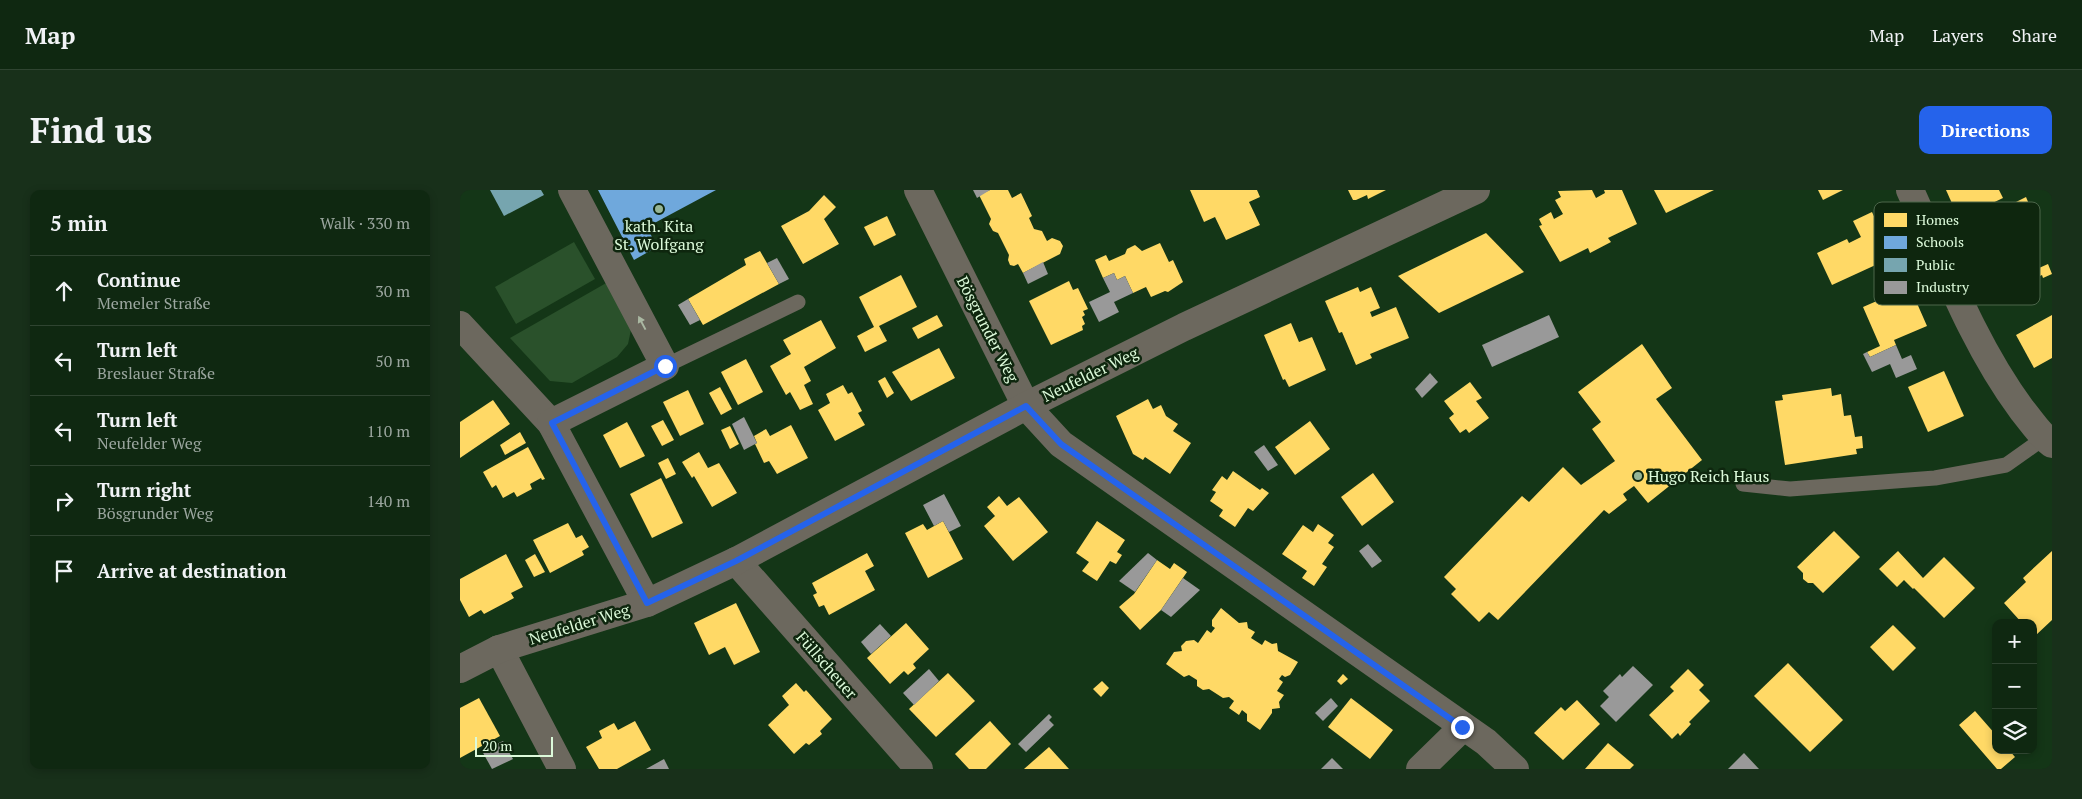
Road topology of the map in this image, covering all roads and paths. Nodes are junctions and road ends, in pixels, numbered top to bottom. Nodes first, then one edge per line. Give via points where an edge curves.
1 (572, 190) edge
2 (918, 190) edge
3 (1476, 190) edge
4 (1910, 190) edge
5 (1915, 202) edge
6 (798, 302) dead end
7 (1961, 305) edge
8 (460, 325) edge
9 (665, 366) junction
10 (1026, 406) junction
11 (552, 423) junction
12 (2048, 441) edge
13 (1743, 484) dead end
14 (736, 561) junction
15 (647, 603) junction
16 (500, 649) junction
17 (460, 668) edge
18 (1462, 727) junction
19 (562, 769) edge
20 (919, 769) edge
21 (1420, 769) edge
22 (1515, 769) edge

9 -> 1 street
2 - 10 street, Bösgrunder Weg
3 - 10 street, Neufelder Weg via 1184,327
4 - 5 street
6 - 9 lane
7 - 12 street via 2010,394
8 - 11 street
9 - 11 street
10 - 14 street, Neufelder Weg
10 - 18 street, Bösgrunder Weg via 1061,444
11 - 15 street
12 - 13 lane via 2006,465 1935,478 1790,489
14 - 15 street, Neufelder Weg
14 - 20 street, Füllscheuer
15 - 16 street, Neufelder Weg
16 - 17 street, Neufelder Weg
16 - 19 street
18 - 21 street
18 - 22 street, Bösgrunder Weg via 1486,742

